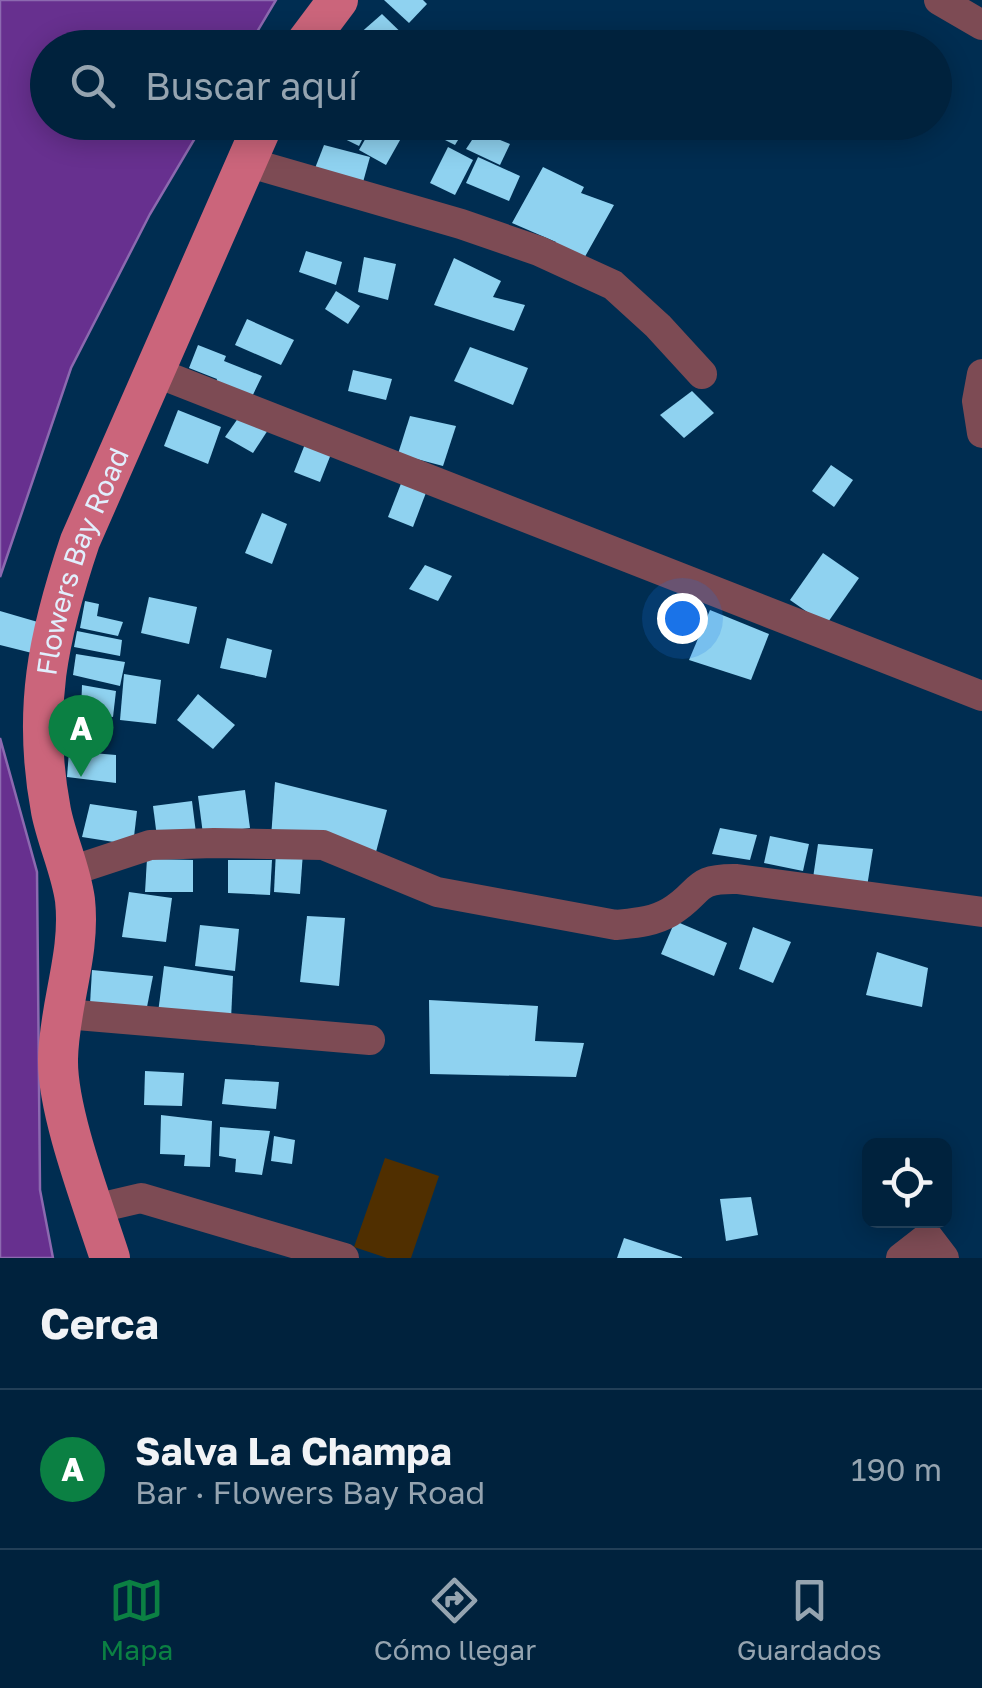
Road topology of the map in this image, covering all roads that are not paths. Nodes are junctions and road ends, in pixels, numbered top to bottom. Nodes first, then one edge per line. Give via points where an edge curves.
1 (338, 0) edge
2 (939, 0) edge
3 (982, 25) edge
4 (316, 30) edge
5 (256, 140) edge
6 (246, 162) junction
7 (155, 372) junction
8 (702, 374) dead end
9 (982, 374) edge
10 (982, 433) edge
11 (982, 696) edge
12 (68, 872) junction
13 (982, 912) edge
14 (64, 1014) junction
15 (370, 1040) dead end
16 (94, 1209) junction
17 (110, 1258) edge
18 (344, 1258) edge
19 (901, 1258) edge
20 (944, 1258) edge

1 - 4 main road
2 - 3 street
5 - 6 main road, Flowers Bay Road
6 - 7 main road, Flowers Bay Road
6 - 8 street via 461,224 598,278 658,326
7 - 11 street
7 - 12 main road, Flowers Bay Road via 80,541 44,670 51,810
9 - 10 street
12 - 13 street via 150,845 306,844 356,856 437,892 616,925 668,913 714,878
12 - 14 main road, Flowers Bay Road via 76,942
14 - 15 street
14 - 16 main road, Flowers Bay Road via 58,1059 63,1102
16 - 17 main road, Flowers Bay Road
16 - 18 street via 141,1198
19 - 20 street via 928,1237

